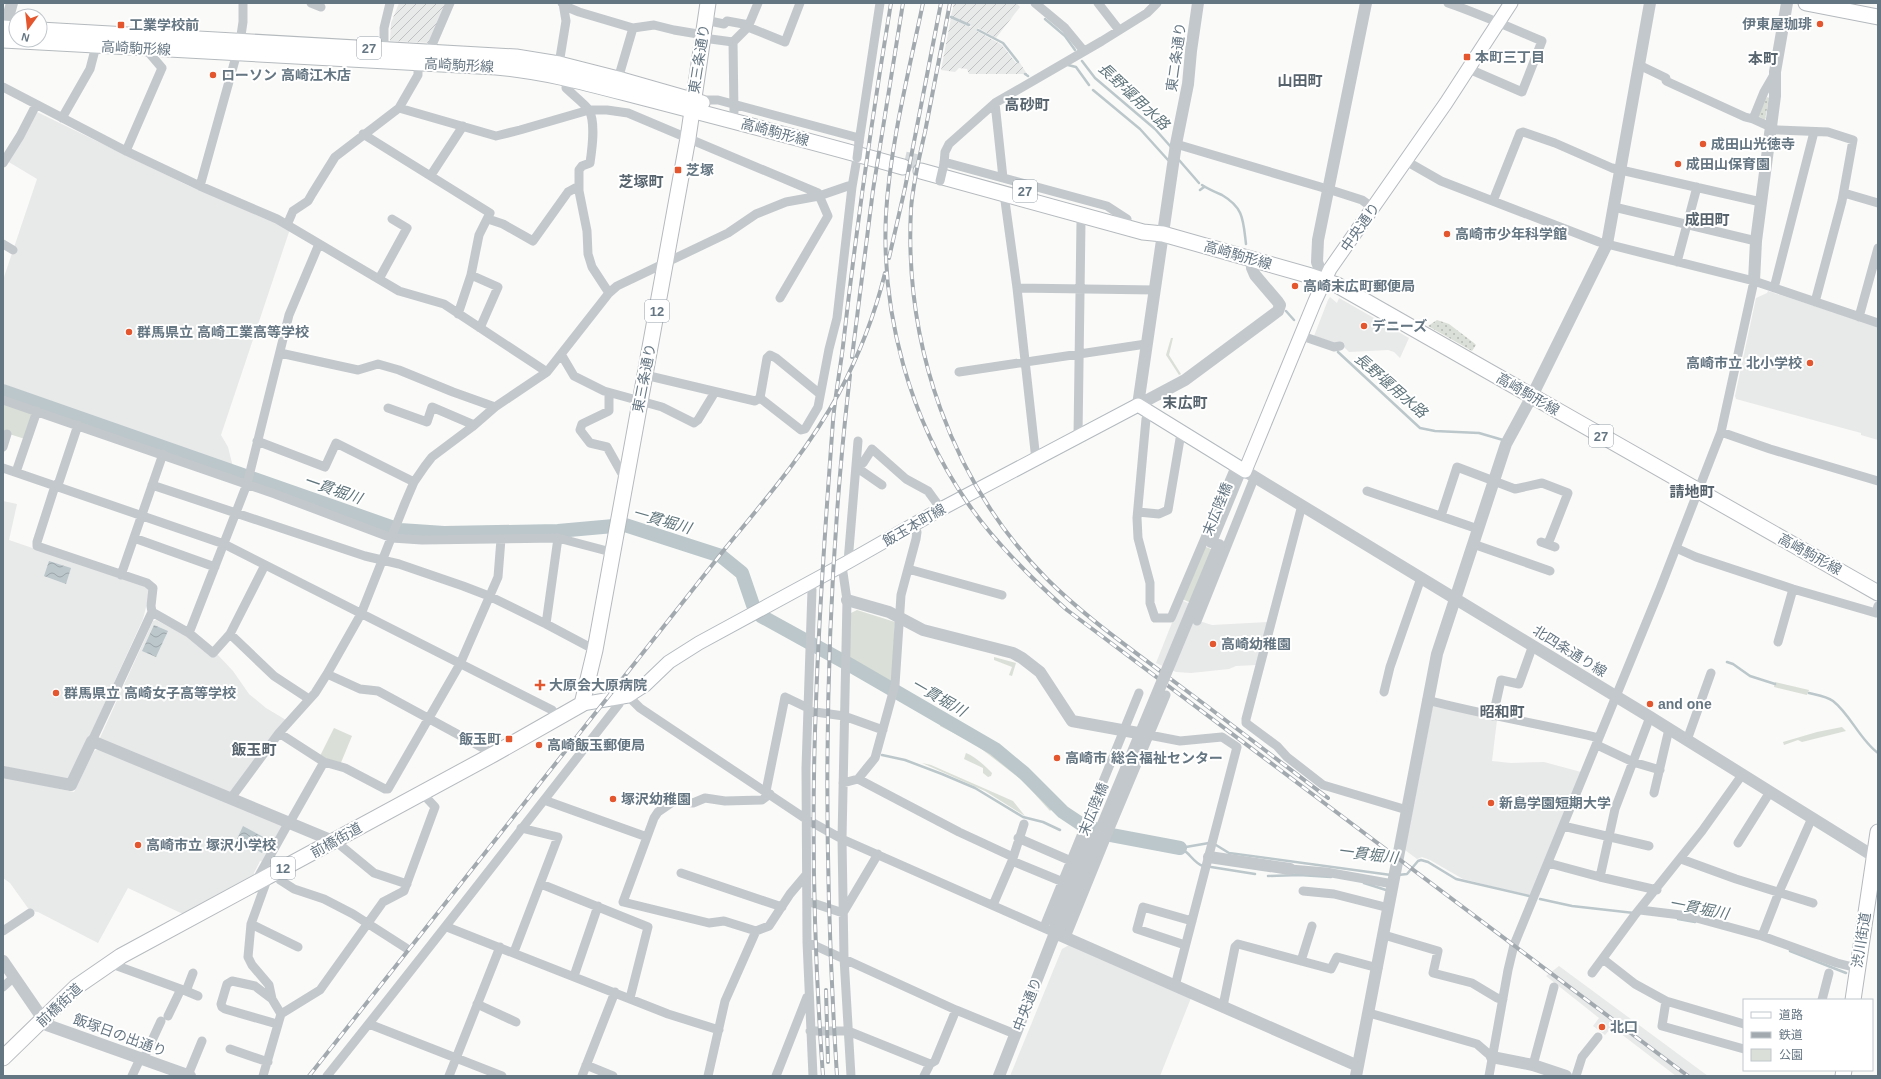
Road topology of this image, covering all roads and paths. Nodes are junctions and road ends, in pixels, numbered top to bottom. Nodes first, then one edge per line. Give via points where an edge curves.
1 (12, 3) edge
2 (243, 3) edge
3 (311, 3) edge
4 (390, 3) edge
5 (450, 3) edge
6 (563, 3) edge
7 (708, 3) edge
8 (758, 3) edge
9 (800, 3) edge
10 (880, 3) edge
11 (1035, 3) edge
12 (1098, 3) edge
13 (1198, 3) edge
14 (1366, 3) edge
15 (1448, 3) edge
16 (1512, 3) edge
17 (1650, 3) edge
18 (1788, 3) edge
19 (1806, 3) edge
20 (1155, 4) edge
21 (1045, 6) edge
22 (1840, 6) edge
23 (321, 7) dead end
24 (1878, 17) edge
25 (1500, 23) junction
26 (748, 26) junction
27 (633, 28) junction
28 (1119, 30) junction
29 (48, 31) edge
30 (704, 31) junction
31 (6, 32) edge
32 (733, 42) junction
33 (96, 46) junction
34 (145, 48) junction
35 (238, 48) junction
36 (384, 49) junction
37 (1084, 51) junction
38 (429, 52) junction
39 (418, 62) junction
40 (559, 64) junction
41 (1639, 65) junction
42 (1469, 69) junction
43 (1776, 72) junction
44 (567, 78) junction
45 (618, 79) junction
46 (3, 87) edge
47 (995, 103) junction
48 (36, 105) junction
49 (692, 105) junction
50 (399, 108) junction
51 (589, 110) junction
52 (733, 112) junction
53 (62, 118) junction
54 (1753, 119) junction
55 (462, 126) junction
56 (1770, 127) junction
57 (1814, 132) junction
58 (363, 134) junction
59 (688, 138) junction
60 (859, 140) junction
61 (1176, 144) junction
62 (126, 151) junction
63 (857, 160) junction
64 (1406, 161) junction
65 (3, 163) edge
66 (904, 163) tunnel mouth
67 (944, 163) junction
68 (922, 167) tunnel mouth
69 (1620, 170) junction
70 (431, 175) junction
71 (1003, 178) junction
72 (200, 186) junction
73 (579, 186) junction
74 (852, 187) junction
75 (1697, 187) junction
76 (1329, 190) junction
77 (1844, 193) junction
78 (819, 196) junction
79 (1005, 201) junction
80 (1493, 201) junction
81 (1762, 202) junction
82 (1878, 203) edge
83 (1614, 207) junction
84 (1373, 208) junction
85 (392, 218) dead end
86 (488, 219) junction
87 (1081, 222) junction
88 (287, 225) junction
89 (1687, 225) junction
90 (1127, 227) junction
91 (1163, 234) junction
92 (1756, 241) junction
93 (3, 244) edge
94 (319, 244) junction
95 (1607, 244) junction
96 (1878, 248) edge
97 (13, 250) dead end
98 (1252, 259) junction
99 (665, 262) junction
100 (1677, 262) junction
101 (471, 275) junction
102 (379, 279) junction
103 (1324, 280) junction
104 (1754, 281) junction
105 (1017, 288) junction
106 (1081, 288) junction
107 (1774, 288) junction
108 (1154, 290) junction
109 (609, 293) junction
110 (780, 298) dead end
111 (1815, 302) junction
112 (458, 314) junction
113 (1859, 317) junction
114 (1878, 323) edge
115 (480, 328) junction
116 (1302, 336) junction
117 (1146, 344) junction
118 (1340, 346) dead end
119 (280, 353) junction
120 (1080, 353) junction
121 (561, 354) junction
122 (1025, 362) junction
123 (547, 372) junction
124 (959, 372) dead end
125 (645, 375) junction
126 (715, 392) junction
127 (609, 393) junction
128 (820, 394) junction
129 (1532, 396) junction
130 (760, 398) junction
131 (3, 400) edge
132 (640, 402) junction
133 (1138, 405) junction
134 (494, 406) junction
135 (388, 408) dead end
136 (37, 411) junction
137 (1150, 412) junction
138 (78, 425) junction
139 (474, 425) junction
140 (1721, 432) junction
141 (1183, 433) junction
142 (7, 434) dead end
143 (1078, 436) junction
144 (257, 441) junction
145 (858, 441) dead end
146 (3, 447) edge
147 (163, 454) junction
148 (1036, 460) junction
149 (856, 465) junction
150 (3, 468) edge
151 (1245, 471) junction
152 (16, 472) junction
153 (247, 479) junction
154 (625, 479) junction
155 (1494, 481) junction
156 (1878, 481) edge
157 (414, 482) junction
158 (152, 485) junction
159 (55, 486) junction
160 (882, 486) dead end
161 (1367, 491) dead end
162 (1697, 491) junction
163 (1302, 505) junction
164 (941, 509) junction
165 (1138, 512) junction
166 (236, 514) junction
167 (142, 516) junction
168 (1441, 516) junction
169 (913, 526) junction
170 (1478, 529) junction
171 (392, 536) junction
172 (134, 538) junction
173 (558, 538) junction
174 (501, 539) junction
175 (224, 544) junction
176 (1473, 544) junction
177 (1548, 545) dead end
178 (1214, 546) junction
179 (1676, 548) junction
180 (611, 552) junction
181 (383, 560) junction
182 (845, 564) junction
183 (265, 565) junction
184 (216, 567) junction
185 (908, 569) junction
186 (1550, 571) dead end
187 (121, 575) junction
188 (1421, 578) junction
189 (810, 582) junction
190 (1793, 589) junction
191 (1878, 593) edge
192 (1002, 595) dead end
193 (489, 596) junction
194 (1455, 598) junction
195 (847, 600) junction
196 (1878, 606) edge
197 (152, 612) junction
198 (361, 614) junction
199 (898, 616) junction
200 (1197, 621) dead end
201 (546, 624) junction
202 (189, 633) junction
203 (230, 634) junction
204 (1778, 642) dead end
205 (1533, 646) junction
206 (595, 650) junction
207 (460, 664) junction
208 (1711, 673) dead end
209 (327, 674) junction
210 (1384, 692) dead end
211 (1139, 694) dead end
212 (1166, 695) dead end
213 (625, 697) junction
214 (1616, 698) junction
215 (309, 699) junction
216 (1427, 700) junction
217 (582, 704) junction
218 (808, 710) junction
219 (844, 716) junction
220 (1493, 716) junction
221 (1650, 717) junction
222 (558, 718) junction
223 (429, 720) junction
224 (1669, 729) junction
225 (883, 730) junction
226 (1123, 732) junction
227 (279, 733) junction
228 (1149, 735) junction
229 (1687, 740) junction
230 (92, 741) junction
231 (1598, 742) junction
232 (494, 754) junction
233 (324, 762) junction
234 (1633, 762) junction
235 (1660, 770) junction
236 (3, 772) edge
237 (1742, 775) junction
238 (858, 779) junction
239 (843, 783) junction
240 (422, 792) junction
241 (1770, 792) junction
242 (768, 793) junction
243 (1654, 793) dead end
244 (231, 798) junction
245 (544, 800) junction
246 (1407, 810) junction
247 (1812, 818) junction
248 (806, 819) junction
249 (289, 822) junction
250 (1024, 824) dead end
251 (1563, 826) junction
252 (521, 828) junction
253 (1878, 832) edge
254 (1095, 834) junction
255 (647, 837) junction
256 (1609, 837) junction
257 (1018, 838) junction
258 (842, 840) junction
259 (333, 841) junction
260 (1738, 843) dead end
261 (1650, 846) dead end
262 (878, 854) junction
263 (1208, 857) junction
264 (1876, 857) edge
265 (1012, 859) junction
266 (1681, 859) junction
267 (1071, 861) junction
268 (1548, 863) junction
269 (1290, 869) joint
270 (681, 874) dead end
271 (271, 875) junction
272 (806, 875) junction
273 (1600, 877) junction
274 (1394, 878) junction
275 (1063, 882) junction
276 (254, 884) junction
277 (407, 884) junction
278 (541, 884) junction
279 (1657, 890) junction
280 (1303, 891) dead end
281 (1779, 892) junction
282 (807, 901) junction
283 (623, 902) junction
284 (1813, 904) dead end
285 (992, 905) junction
286 (598, 906) junction
287 (782, 907) junction
288 (1389, 908) junction
289 (30, 913) dead end
290 (843, 913) junction
291 (1637, 913) junction
292 (618, 915) junction
293 (1192, 921) junction
294 (369, 923) junction
295 (251, 924) junction
296 (1312, 926) dead end
297 (447, 927) junction
298 (1044, 927) junction
299 (3, 931) edge
300 (756, 931) junction
301 (1061, 935) junction
302 (1384, 935) junction
303 (1762, 936) junction
304 (807, 942) junction
305 (1185, 945) junction
306 (298, 947) dead end
307 (500, 947) junction
308 (406, 948) dead end
309 (514, 952) junction
310 (844, 958) junction
311 (1603, 959) junction
312 (3, 961) edge
313 (1301, 961) junction
314 (109, 964) junction
315 (1378, 968) junction
316 (1857, 968) junction
317 (193, 973) dead end
318 (1829, 973) dead end
319 (1592, 974) dead end
320 (574, 976) junction
321 (14, 977) junction
322 (1175, 986) junction
323 (3, 987) edge
324 (1554, 987) dead end
325 (184, 990) junction
326 (615, 992) junction
327 (808, 993) junction
328 (198, 996) dead end
329 (630, 998) junction
330 (272, 999) junction
331 (1502, 999) junction
332 (1822, 999) edge
333 (1853, 999) edge
334 (1666, 1001) junction
335 (478, 1004) junction
336 (1223, 1006) junction
337 (956, 1010) junction
338 (1369, 1013) junction
339 (281, 1014) junction
340 (43, 1019) junction
341 (516, 1022) dead end
342 (277, 1024) junction
343 (369, 1024) junction
344 (1743, 1024) edge
345 (719, 1030) junction
346 (810, 1031) junction
347 (848, 1031) junction
348 (1015, 1034) junction
349 (1598, 1037) dead end
350 (202, 1041) dead end
351 (230, 1049) dead end
352 (1743, 1049) edge
353 (1492, 1057) junction
354 (3, 1058) edge
355 (456, 1058) junction
356 (142, 1059) junction
357 (268, 1062) junction
358 (930, 1064) junction
359 (586, 1065) junction
360 (1532, 1065) junction
361 (1357, 1071) edge
362 (132, 1076) edge
363 (189, 1076) edge
364 (263, 1076) edge
365 (327, 1076) edge
366 (449, 1076) edge
367 (502, 1076) edge
368 (582, 1076) edge
369 (613, 1076) edge
370 (708, 1076) edge
371 (776, 1076) edge
372 (813, 1076) edge
373 (851, 1076) edge
374 (924, 1076) edge
375 (999, 1076) edge
376 (1489, 1076) edge
377 (1566, 1076) edge
378 (1576, 1076) edge

1 - 31 street
2 - 35 street via 244,22
3 - 23 street
4 - 36 street via 384,28
5 - 38 street
6 - 27 street via 579,12
6 - 40 street via 566,21
7 - 30 main road, 東三条通り / 12
8 - 26 street
9 - 26 street via 785,42
10 - 60 street
11 - 21 street
12 - 28 street
13 - 61 street, 東二条通り via 1188,84
14 - 76 street
15 - 25 street
16 - 25 main road, 中央通り
17 - 41 street
18 - 43 street
19 - 22 main road
20 - 28 street via 1147,13
21 - 37 street
22 - 24 main road
25 - 42 main road, 中央通り
25 - 42 street via 1542,41 1524,90 1522,92
26 - 30 street via 727,21
26 - 32 street
27 - 30 street via 654,25
27 - 45 street
28 - 37 street
29 - 35 main road, 高崎駒形線 / 27
30 - 32 street
30 - 49 main road, 東三条通り / 12
31 - 33 main road, 高崎駒形線 / 27
32 - 52 street
33 - 34 main road, 高崎駒形線 / 27
33 - 53 street via 90,69
34 - 35 main road, 高崎駒形線 / 27
34 - 62 street via 162,68
35 - 36 main road, 高崎駒形線 / 27
35 - 39 main road, 高崎駒形線 / 27
35 - 72 street
36 - 38 main road, 高崎駒形線 / 27
37 - 47 street
38 - 40 main road, 高崎駒形線 / 27 via 496,55
39 - 44 main road, 高崎駒形線 / 27 via 517,69
39 - 50 street via 418,75
40 - 45 main road, 高崎駒形線 / 27
41 - 54 street via 1666,78 1666,81
41 - 69 street
42 - 64 main road, 中央通り
43 - 54 street
43 - 56 street
44 - 49 main road, 高崎駒形線 / 27
44 - 51 street via 566,88
45 - 49 main road, 高崎駒形線 / 27
46 - 48 street
47 - 67 street via 949,144
47 - 71 street
48 - 53 street
48 - 65 street
49 - 52 main road, 高崎駒形線 / 27
49 - 59 main road, 東三条通り / 12
50 - 55 street
50 - 58 street
51 - 55 street via 496,136
51 - 59 street via 628,113
51 - 73 street via 593,135 592,151 590,163 579,170
52 - 60 street
52 - 63 street via 736,127
52 - 66 main road, 高崎駒形線 / 27
53 - 62 street
54 - 56 street
55 - 70 street
56 - 57 street via 1777,130
56 - 81 street
57 - 77 street via 1828,132 1853,140
57 - 107 street
58 - 70 street
58 - 88 street via 335,157 308,201 293,211
59 - 78 street via 818,193
59 - 99 main road, 東三条通り / 12
60 - 63 street, bridge
61 - 76 street
61 - 91 street, 東二条通り
62 - 72 street
63 - 74 street
64 - 80 street via 1429,175
64 - 84 main road, 中央通り
67 - 71 street
67 - 79 street, bridge via 940,181 942,184
68 - 90 main road, 高崎駒形線 / 27
69 - 75 street
69 - 80 street via 1524,132 1520,133
69 - 83 street
70 - 86 street via 490,213
71 - 90 street via 1107,206
72 - 88 street
73 - 86 street via 568,192 533,241 503,224
73 - 109 street via 587,231 588,254 592,267
74 - 78 street via 848,186
74 - 128 street via 837,318
75 - 81 street
75 - 89 street
76 - 84 street via 1362,200
76 - 103 street via 1318,240 1317,262
77 - 82 street
77 - 111 street
78 - 99 street via 786,202 761,212 728,233
78 - 110 street via 828,216
79 - 87 street
79 - 105 street
80 - 95 street
81 - 92 street
83 - 89 street
83 - 95 street
84 - 103 main road, 中央通り
85 - 102 street via 407,228
86 - 101 street via 479,235
87 - 90 street
87 - 106 street
88 - 94 street
89 - 92 street
89 - 100 street
90 - 91 main road, 高崎駒形線 / 27
91 - 98 main road, 高崎駒形線 / 27
91 - 108 street, 東二条通り
92 - 104 street
93 - 97 street
94 - 102 street
94 - 119 street via 292,307
95 - 100 street
95 - 129 street
96 - 113 street
98 - 103 main road, 高崎駒形線 / 27
98 - 133 street via 1253,271 1280,305 1278,311 1185,380
99 - 109 street via 617,286
99 - 125 main road, 東三条通り / 12
100 - 104 street
101 - 112 street
101 - 115 street via 498,287
102 - 112 street via 399,291 444,304
103 - 116 main road, 中央通り
103 - 129 main road, 高崎駒形線 / 27
104 - 107 street
104 - 140 street
105 - 106 street
105 - 122 street
106 - 108 street
106 - 120 street
107 - 111 street
108 - 117 street, 東二条通り
109 - 121 street
111 - 113 street
112 - 115 street
113 - 114 street
115 - 123 street
116 - 118 street via 1334,347
116 - 151 main road, 中央通り
117 - 120 street
117 - 133 street, 東二条通り
119 - 134 street via 358,370 378,364
119 - 144 street
120 - 122 street
120 - 143 street
121 - 123 street
121 - 127 street via 574,376
122 - 124 street
122 - 148 street
123 - 134 street
125 - 126 street
125 - 132 main road, 東三条通り / 12
126 - 130 street via 755,402
126 - 132 street via 694,423 662,407
127 - 132 street
127 - 154 street via 609,411 582,424 580,430 590,443 607,447
128 - 130 street via 818,407 805,429 801,430
128 - 130 street via 776,358 770,356 767,358
129 - 155 street via 1506,444
129 - 162 main road, 高崎駒形線 / 27
131 - 136 street
132 - 154 main road, 東三条通り / 12
133 - 137 main road
133 - 143 main road, 飯玉本町線
134 - 139 street
135 - 139 street via 427,422 432,407
136 - 138 street
136 - 152 street
137 - 141 main road
137 - 165 street via 1146,419
138 - 147 street
138 - 159 street via 59,482
139 - 157 street via 432,457
140 - 156 street
140 - 162 street
141 - 151 main road
141 - 165 street via 1168,510 1159,514
142 - 146 street
143 - 148 main road, 飯玉本町線
144 - 153 street
144 - 157 street via 324,467 336,442
145 - 149 street
147 - 153 street
147 - 158 street
148 - 164 main road, 飯玉本町線
149 - 160 street
149 - 164 street via 863,463 872,449 906,479 928,491
149 - 182 street
150 - 152 street
151 - 163 street, 北四条通り線
151 - 178 street
151 - 178 street, 末広陸橋 via 1246,479
152 - 159 street
153 - 166 street
153 - 171 street
154 - 180 main road, 東三条通り / 12
155 - 168 street via 1457,467
155 - 170 street
155 - 177 street via 1515,489 1541,486 1568,493 1560,523
157 - 171 street
158 - 166 street
158 - 167 street
159 - 167 street
159 - 187 street via 37,546
161 - 168 street
162 - 179 street
162 - 191 main road, 高崎駒形線 / 27
163 - 188 street, 北四条通り線
163 - 246 street via 1246,723 1323,785
164 - 169 main road, 飯玉本町線
165 - 178 street via 1138,538 1150,583 1150,603 1155,618 1171,618
166 - 175 street
166 - 181 street
167 - 172 street
167 - 175 street
168 - 170 street
169 - 182 main road, 飯玉本町線
169 - 185 street via 917,532
170 - 176 street
171 - 174 street via 422,540
171 - 181 street
172 - 184 street
172 - 187 street
173 - 174 street
173 - 180 street
173 - 201 street
174 - 193 street via 498,577
175 - 183 street
175 - 184 street
176 - 186 street
176 - 194 street
178 - 200 street
178 - 254 street, 末広陸橋, bridge
179 - 190 street
179 - 214 street
180 - 206 main road, 東三条通り / 12
181 - 193 street
181 - 198 street
182 - 189 main road, 飯玉本町線
182 - 195 street
183 - 198 street
183 - 203 street
184 - 202 street
185 - 192 street
185 - 199 street
187 - 197 street via 152,586
188 - 194 street, 北四条通り線
188 - 210 street via 1390,667
189 - 213 main road, 飯玉本町線 via 677,656 645,685
189 - 218 street via 812,590
190 - 196 street via 1876,613
190 - 204 street
193 - 201 street
193 - 207 street
194 - 205 street, 北四条通り線
194 - 216 street via 1437,654
195 - 199 street
195 - 219 street
197 - 202 street
197 - 230 street
198 - 207 street
198 - 209 street
199 - 225 street via 894,690
199 - 226 street via 923,630 1022,658 1040,672 1072,721
201 - 206 street
202 - 203 street via 213,653
203 - 215 street via 274,676
205 - 214 street, 北四条通り線
205 - 220 street via 1518,684 1501,680
206 - 217 main road, 東三条通り / 12
207 - 222 street via 552,710
207 - 223 street
208 - 229 street
209 - 215 street
209 - 223 street via 360,689 378,691
211 - 226 street
212 - 228 street
213 - 217 main road, 飯玉本町線
213 - 242 street
213 - 245 street
214 - 221 street, 北四条通り線
214 - 231 street
215 - 227 street
216 - 220 street
216 - 246 street
217 - 222 main road, 前橋街道 / 12
218 - 219 street
218 - 242 street via 785,697
218 - 248 street
219 - 225 street
219 - 239 street
220 - 231 street via 1554,727
221 - 224 street, 北四条通り線
221 - 234 street
222 - 232 main road, 前橋街道 / 12
223 - 232 street
223 - 233 street via 388,788 385,789 344,768
224 - 229 street, 北四条通り線
224 - 235 street
225 - 238 street via 875,758
226 - 228 street
226 - 254 street
227 - 233 street
227 - 244 street
228 - 254 street
228 - 263 street via 1180,741 1222,737 1238,747
229 - 237 street, 北四条通り線
230 - 236 street via 71,785
230 - 244 street
231 - 234 street
231 - 251 street
232 - 240 main road, 前橋街道 / 12
233 - 249 street
234 - 235 street
234 - 256 street via 1615,809
235 - 243 street
237 - 241 street, 北四条通り線
237 - 266 street
238 - 239 street
238 - 265 street
239 - 258 street
240 - 259 main road, 前橋街道 / 12
240 - 277 street via 435,807
241 - 247 street, 北四条通り線
241 - 260 street
242 - 248 street
242 - 255 street via 762,800 725,801 705,798 693,803 674,801 658,812
244 - 249 street
245 - 252 street
245 - 255 street
246 - 274 street
247 - 264 street, 北四条通り線
247 - 281 street
248 - 258 street
248 - 272 street
249 - 259 street
249 - 276 street
250 - 257 street
251 - 256 street
251 - 268 street
252 - 278 street via 558,837
252 - 297 street
253 - 264 main road, 渋川街道
254 - 267 street
254 - 301 street, 末広陸橋
255 - 283 street
256 - 261 street
256 - 273 street
257 - 265 street
257 - 267 street
258 - 262 street
258 - 290 street
259 - 271 main road, 前橋街道 / 12
259 - 277 street via 374,873
262 - 285 street
262 - 290 street
263 - 269 street
263 - 293 street
264 - 316 main road, 渋川街道
265 - 275 street
265 - 285 street
266 - 279 street
266 - 281 street
267 - 275 street
268 - 273 street
268 - 331 street via 1514,945
269 - 274 street
270 - 287 street
271 - 276 main road, 前橋街道 / 12
271 - 294 street via 294,890 324,899
271 - 295 street
272 - 282 street
272 - 287 street
273 - 279 street
274 - 288 street
275 - 298 street
276 - 314 main road, 前橋街道 / 12
277 - 294 street via 404,891 383,902
278 - 286 street
278 - 309 street
279 - 291 street
280 - 288 street via 1334,894
281 - 284 street
281 - 303 street
282 - 290 street
282 - 304 street
283 - 292 street
283 - 300 street via 709,923 724,920
285 - 298 street
286 - 292 street
286 - 320 street
287 - 300 street via 769,926
288 - 302 street
289 - 299 street
290 - 310 street
291 - 303 street via 1690,916
291 - 311 street
292 - 329 street via 648,927
293 - 305 street
293 - 305 street via 1143,908 1137,929
294 - 308 street
294 - 339 street via 320,990
295 - 306 street
295 - 330 street via 249,960 269,985
296 - 313 street
297 - 307 street
297 - 343 street
298 - 301 street
300 - 345 street via 725,1001
301 - 322 street
301 - 348 street, 中央通り
302 - 315 street
302 - 331 street via 1438,951 1433,972 1472,983
303 - 316 street
304 - 310 street
304 - 327 street
305 - 322 street
307 - 309 street
307 - 335 street
309 - 320 street
310 - 337 street
310 - 347 street
311 - 319 street
311 - 334 street via 1635,984
312 - 321 street
313 - 315 street via 1331,969 1337,957
313 - 336 street via 1238,944
314 - 325 street
314 - 340 main road, 前橋街道 / 12 via 76,987
315 - 338 street
316 - 333 main road, 渋川街道
317 - 325 street
318 - 332 street
320 - 326 street
321 - 323 street
321 - 340 street
322 - 336 street
324 - 360 street
325 - 328 street
325 - 356 street via 164,1019
326 - 329 street
326 - 359 street
327 - 346 street
327 - 371 street
329 - 345 street via 668,1014
330 - 339 street
330 - 342 street via 255,986 232,982 227,984 221,1004 225,1009
331 - 353 street
334 - 344 street
334 - 352 street via 1662,1026
335 - 341 street
335 - 355 street
336 - 361 street
337 - 348 street
337 - 358 street via 935,1061
338 - 353 street via 1478,1044
338 - 361 street
339 - 342 street
340 - 354 main road, 前橋街道 / 12
340 - 356 street, 飯塚日の出通り via 47,1025
342 - 357 street
343 - 355 street
343 - 365 street
345 - 370 street
346 - 347 street
346 - 372 street
347 - 358 street
347 - 373 street
348 - 375 street, 中央通り
349 - 378 street via 1582,1057
350 - 363 street
351 - 357 street
353 - 360 street
353 - 376 street
355 - 366 street
355 - 367 street
356 - 362 street
356 - 363 street, 飯塚日の出通り
357 - 364 street
358 - 374 street
359 - 368 street
359 - 369 street
360 - 377 street

